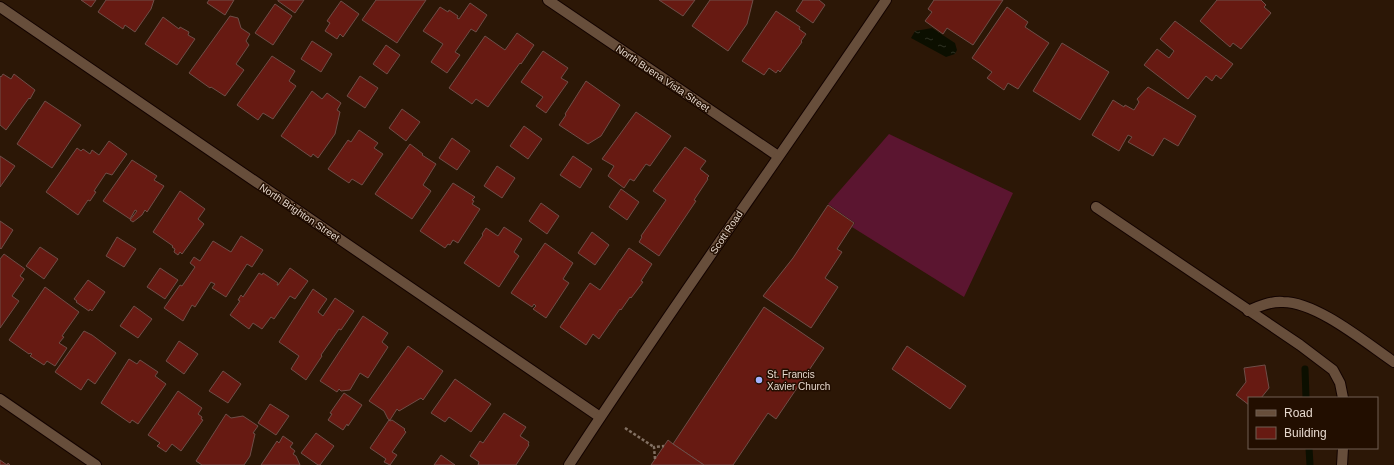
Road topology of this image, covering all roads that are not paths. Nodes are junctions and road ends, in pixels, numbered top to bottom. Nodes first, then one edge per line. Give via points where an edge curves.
1 (548, 0) edge
2 (886, 0) edge
3 (0, 7) edge
4 (778, 156) junction
5 (1096, 207) dead end
6 (1248, 311) junction
7 (1394, 362) edge
8 (1343, 397) edge
9 (0, 399) edge
10 (600, 417) junction
11 (1343, 449) edge
12 (96, 465) edge
13 (569, 465) edge
14 (1342, 465) edge

1 - 4 street, North Buena Vista Street
2 - 4 street, Scott Road
3 - 10 street, North Brighton Street
4 - 10 street, Scott Road
5 - 6 street
6 - 7 street via 1263,304 1284,302 1307,307 1329,318
6 - 8 street via 1333,370 1340,383
9 - 12 street
10 - 13 street, Scott Road
11 - 14 street

